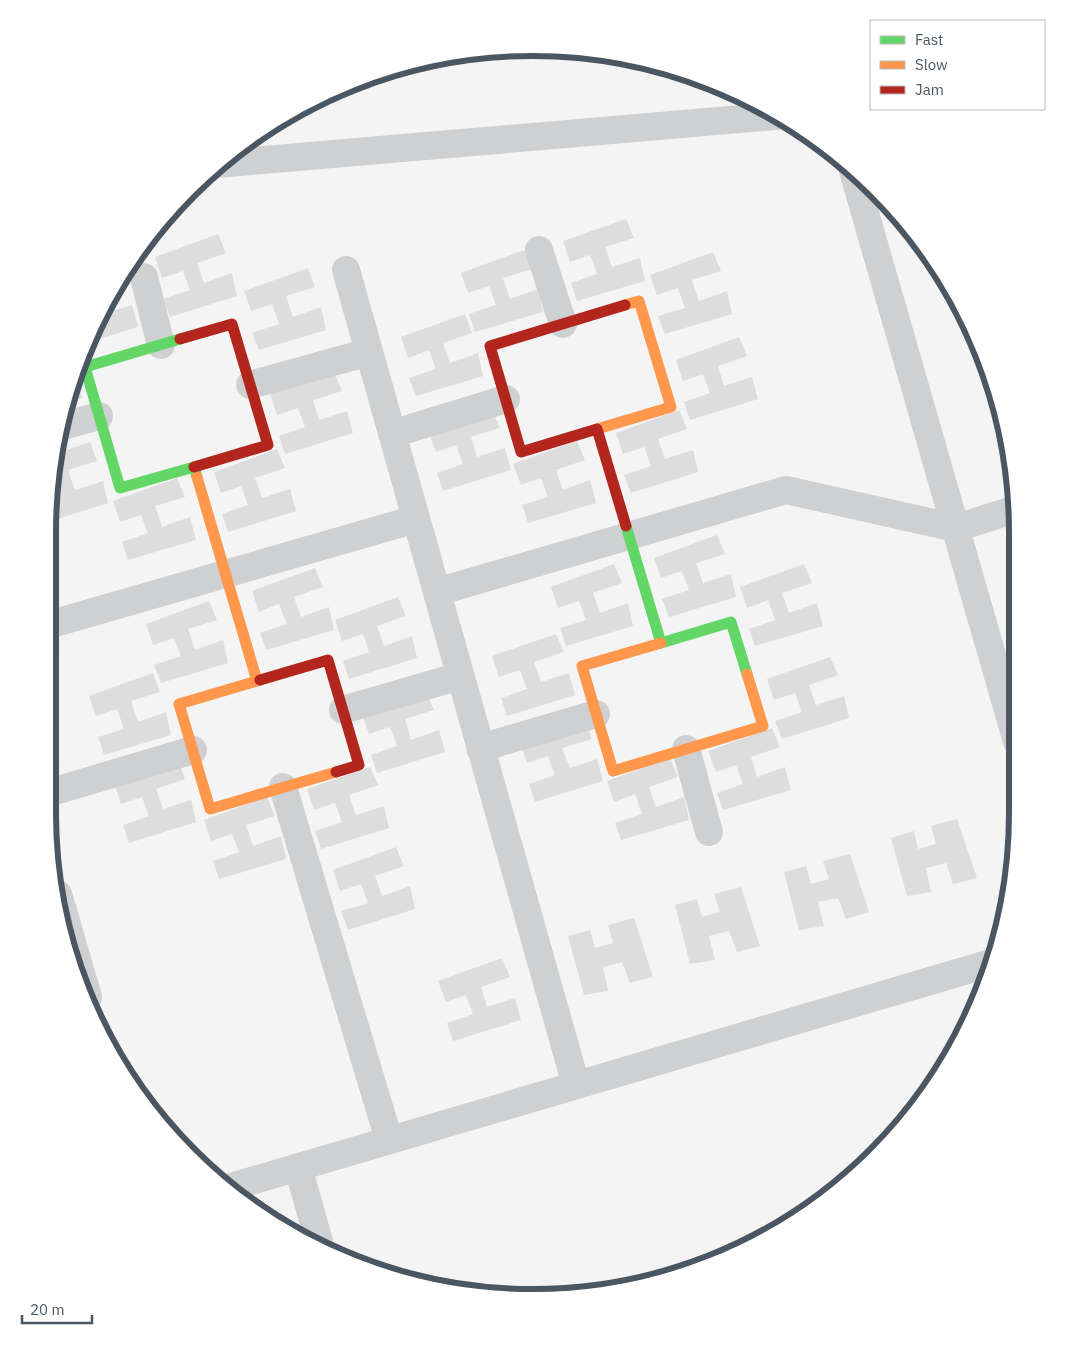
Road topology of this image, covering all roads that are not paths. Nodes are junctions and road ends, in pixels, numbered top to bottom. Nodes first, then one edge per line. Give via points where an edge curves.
1 (765, 117) edge
2 (233, 163) edge
3 (857, 184) edge
4 (540, 250) dead end
5 (346, 270) dead end
6 (144, 277) dead end
7 (563, 324) junction
8 (161, 345) junction
9 (369, 352) junction
10 (87, 366) edge
11 (86, 369) edge
12 (250, 385) junction
13 (506, 399) junction
14 (99, 416) junction
15 (69, 424) edge
16 (597, 429) junction
17 (392, 434) junction
18 (194, 467) junction
19 (1008, 511) edge
20 (416, 519) junction
21 (956, 528) junction
22 (629, 536) junction
23 (226, 574) junction
24 (437, 592) junction
25 (56, 623) edge
26 (661, 642) junction
27 (460, 676) junction
28 (257, 680) junction
29 (343, 710) junction
30 (596, 714) junction
31 (1009, 714) edge
32 (480, 748) junction
33 (686, 749) junction
34 (193, 750) junction
35 (284, 787) junction
36 (56, 791) edge
37 (709, 832) dead end
38 (983, 965) edge
39 (576, 1085) junction
40 (389, 1140) junction
41 (298, 1167) junction
42 (237, 1185) edge
43 (318, 1238) edge

1 - 2 street
3 - 21 street
4 - 7 street
5 - 9 street
6 - 8 street
7 - 13 street via 490,346
7 - 16 street via 639,301 671,407
8 - 10 street
8 - 12 street via 232,324
9 - 12 street
9 - 17 street
11 - 14 street
12 - 18 street via 268,445
13 - 16 street via 521,452
13 - 17 street
14 - 15 street
14 - 18 street via 120,488
16 - 22 street
17 - 20 street
18 - 23 street
19 - 21 street
20 - 23 street
20 - 24 street
21 - 22 street via 786,490
21 - 31 street
22 - 24 street
22 - 26 street
23 - 25 street
23 - 28 street
24 - 27 street
26 - 30 street via 582,666
26 - 33 street via 731,622 763,726
27 - 29 street
27 - 32 street
28 - 29 street via 328,660
28 - 34 street via 179,704
29 - 35 street via 359,765
30 - 32 street
30 - 33 street via 613,771
32 - 39 street
33 - 37 street
34 - 35 street via 210,809
34 - 36 street
35 - 40 street
38 - 39 street
39 - 40 street
40 - 41 street
41 - 42 street
41 - 43 street

